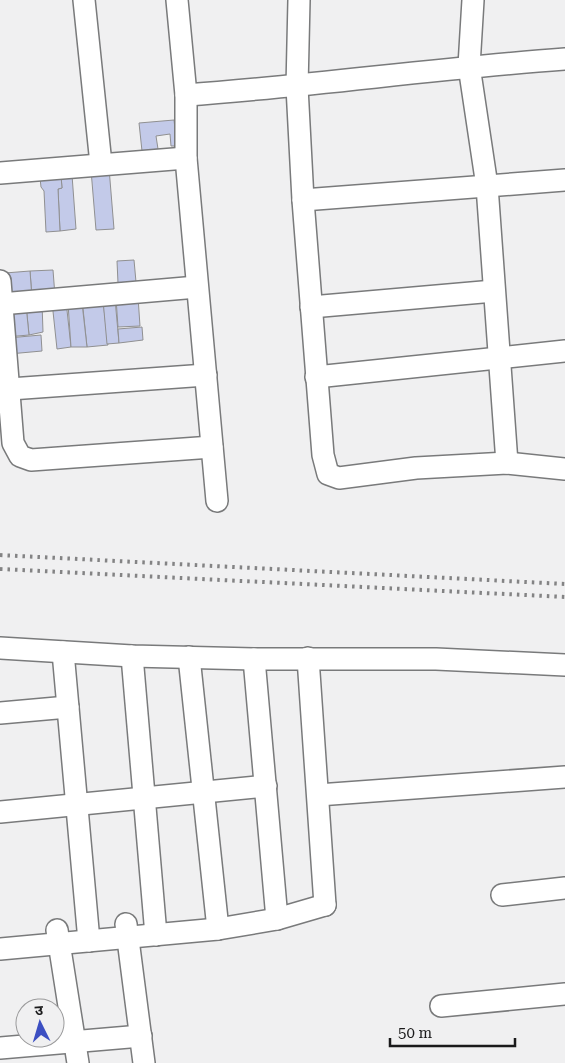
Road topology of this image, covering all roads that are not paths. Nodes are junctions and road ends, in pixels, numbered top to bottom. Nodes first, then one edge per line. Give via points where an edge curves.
1 (84, 0) edge
2 (177, 0) edge
3 (299, 0) edge
4 (473, 0) edge
5 (565, 59) edge
6 (469, 66) junction
7 (297, 87) junction
8 (186, 95) junction
9 (186, 158) junction
10 (101, 164) junction
11 (0, 173) edge
12 (565, 180) edge
13 (487, 186) junction
14 (303, 200) junction
15 (0, 281) edge
16 (197, 287) junction
17 (494, 291) junction
18 (0, 304) edge
19 (311, 307) junction
20 (565, 351) edge
21 (498, 357) junction
22 (206, 375) junction
23 (316, 377) junction
24 (10, 389) junction
25 (6, 426) edge
26 (212, 447) junction
27 (507, 464) junction
28 (565, 469) edge
29 (217, 500) dead end
30 (0, 648) edge
31 (63, 652) junction
32 (132, 656) junction
33 (189, 657) junction
34 (308, 658) junction
35 (254, 659) junction
36 (565, 665) edge
37 (68, 707) junction
38 (0, 714) edge
39 (565, 777) edge
40 (266, 786) junction
41 (203, 792) junction
42 (318, 795) junction
43 (144, 798) junction
44 (77, 804) junction
45 (0, 812) edge
46 (565, 888) edge
47 (502, 895) dead end
48 (277, 913) junction
49 (217, 923) junction
50 (155, 928) junction
51 (127, 931) junction
52 (88, 934) junction
53 (0, 935) edge
54 (58, 937) junction
55 (0, 949) edge
56 (565, 994) edge
57 (441, 1006) dead end
58 (141, 1036) junction
59 (75, 1041) junction
60 (5, 1053) edge
61 (78, 1063) edge
62 (144, 1063) edge

1 - 10 street
2 - 8 street
3 - 7 street
4 - 6 street
5 - 6 street
6 - 7 street
6 - 13 street
7 - 8 street
7 - 14 street
8 - 9 street
9 - 10 street
9 - 16 street
10 - 11 street
12 - 13 street
13 - 14 street
13 - 17 street
14 - 19 street
15 - 18 street
16 - 18 street
16 - 22 street
17 - 19 street
17 - 21 street
18 - 24 street
19 - 23 street
20 - 21 street
21 - 23 street
21 - 27 street
22 - 24 street
22 - 26 street
23 - 27 street via 323,455 332,477 416,468
24 - 25 street
25 - 26 street via 17,453 31,460
26 - 29 street
27 - 28 street
30 - 31 street
31 - 32 street
31 - 37 street
32 - 33 street
32 - 43 street
33 - 35 street
33 - 41 street
34 - 35 street
34 - 36 street
34 - 42 street
35 - 40 street
37 - 38 street
37 - 44 street
39 - 42 street
40 - 41 street
40 - 48 street
41 - 43 street
41 - 49 street
42 - 48 street via 324,905
43 - 44 street
43 - 50 street
44 - 45 street
44 - 52 street
46 - 47 street
48 - 49 street
49 - 50 street
50 - 51 street
51 - 52 street
51 - 58 street
52 - 54 street
53 - 54 street
54 - 55 street
54 - 59 street
56 - 57 street
58 - 59 street
58 - 62 street
59 - 60 street
59 - 61 street

